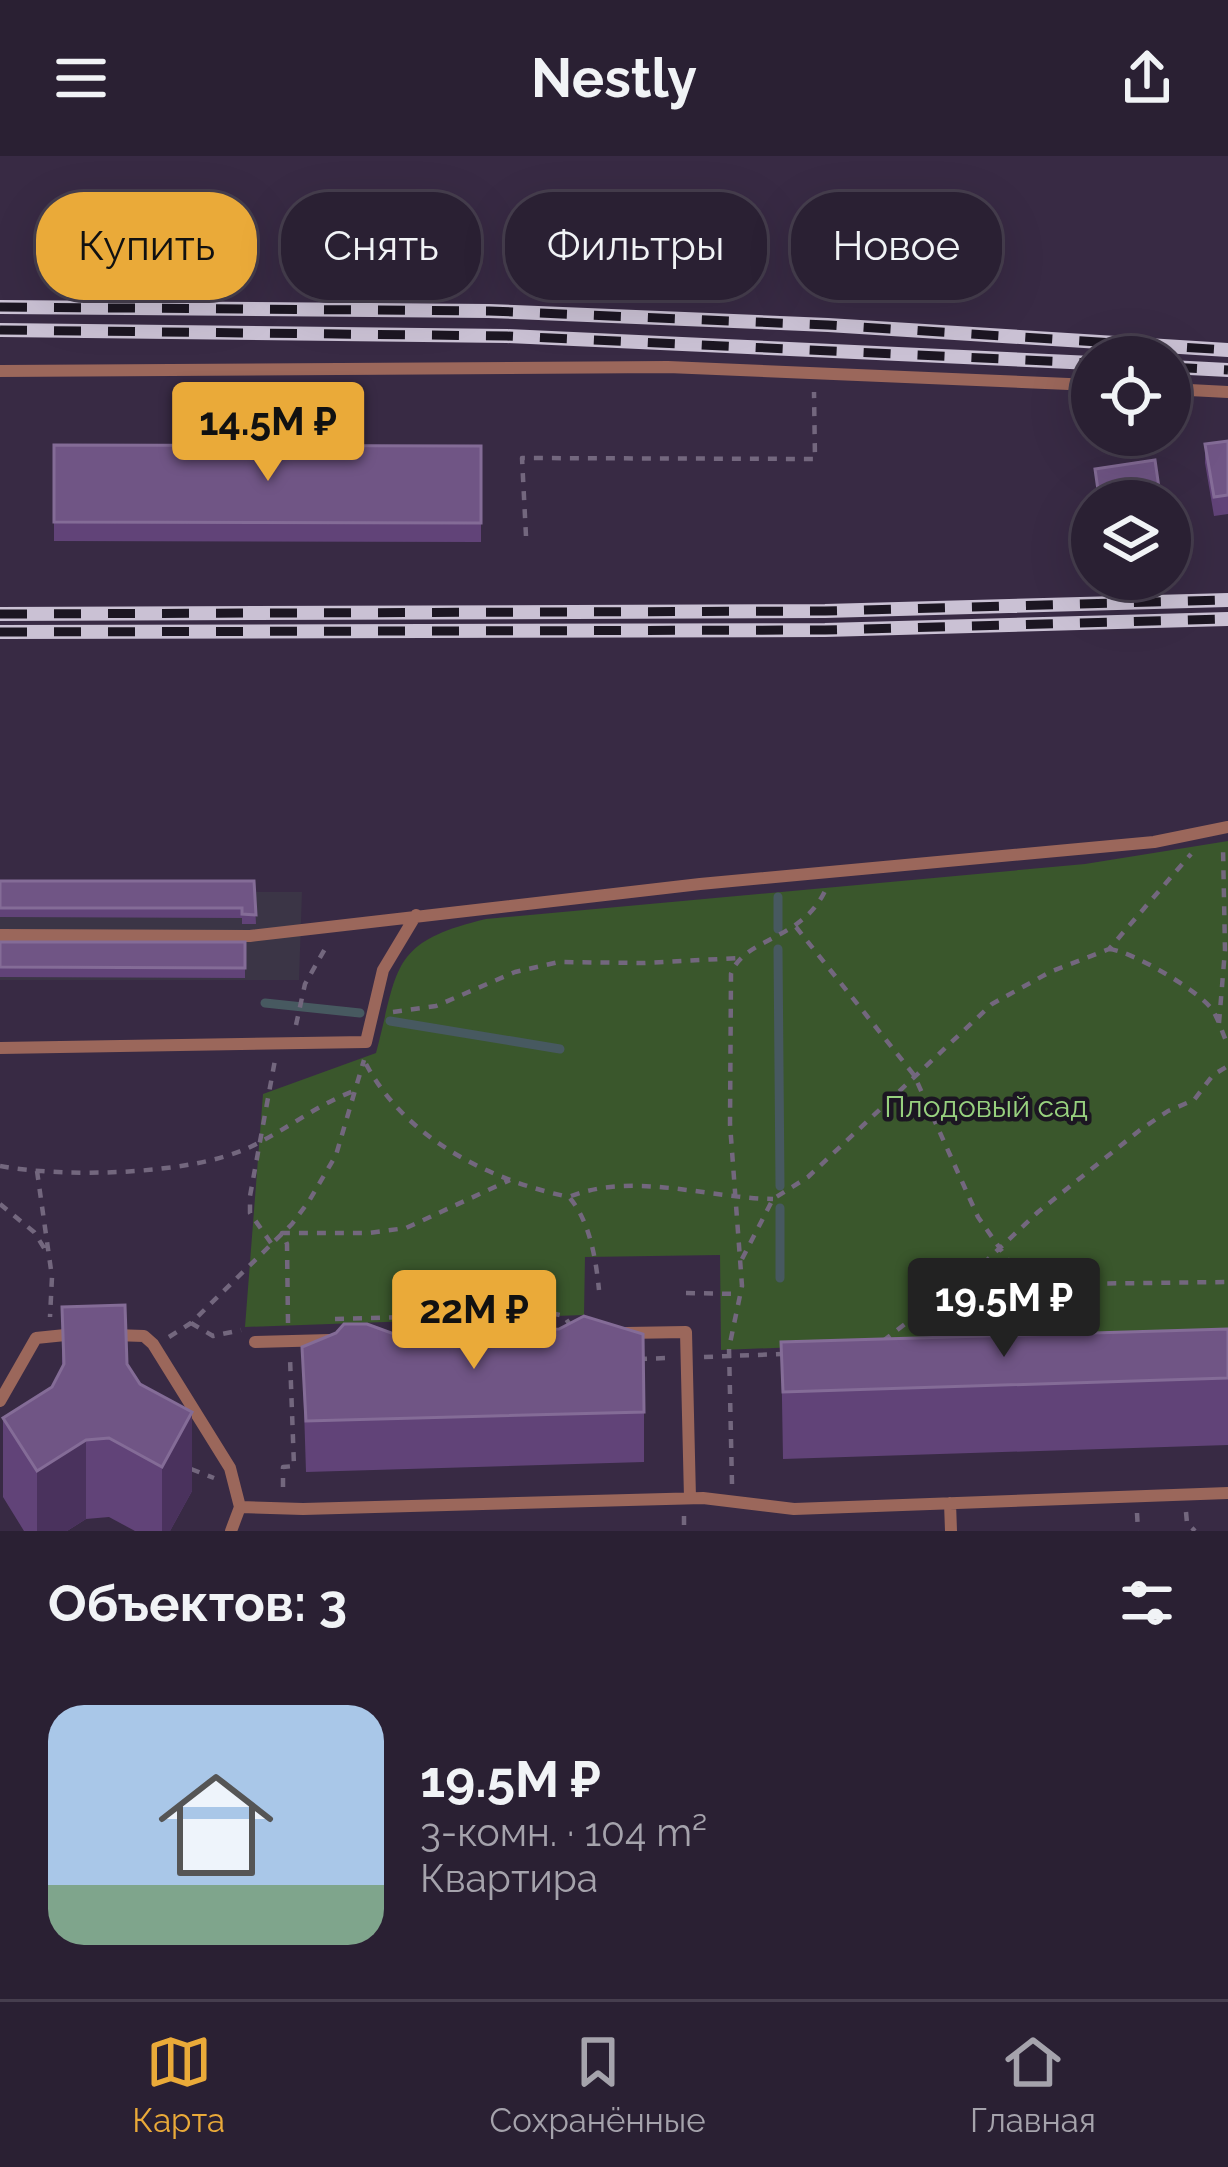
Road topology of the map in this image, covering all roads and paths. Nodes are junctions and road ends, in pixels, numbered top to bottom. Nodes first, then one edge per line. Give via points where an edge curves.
1 (0, 371) edge
2 (1071, 384) edge
3 (814, 388) dead end
4 (1191, 390) edge
5 (1228, 392) edge
6 (526, 536) dead end
7 (1228, 827) edge
8 (1211, 829) junction
9 (834, 874) junction
10 (416, 915) junction
11 (338, 926) junction
12 (796, 927) junction
13 (0, 935) edge
14 (1109, 949) junction
15 (739, 958) junction
16 (374, 1011) junction
17 (300, 1013) dead end
18 (1219, 1023) junction
19 (366, 1042) junction
20 (1228, 1045) edge
21 (0, 1048) edge
22 (364, 1059) junction
23 (1228, 1066) edge
24 (914, 1075) junction
25 (355, 1091) junction
26 (265, 1106) dead end
27 (263, 1140) junction
28 (0, 1166) edge
29 (38, 1171) junction
30 (510, 1180) junction
31 (734, 1196) junction
32 (569, 1197) junction
33 (773, 1199) junction
34 (0, 1204) edge
35 (282, 1232) junction
36 (271, 1243) junction
37 (999, 1247) junction
38 (47, 1252) junction
39 (742, 1259) junction
40 (1228, 1282) edge
41 (599, 1291) dead end
42 (686, 1293) dead end
43 (740, 1294) junction
44 (326, 1321) dead end
45 (191, 1323) junction
46 (307, 1323) dead end
47 (288, 1325) junction
48 (270, 1326) dead end
49 (251, 1327) dead end
50 (619, 1333) edge
51 (574, 1334) edge
52 (48, 1335) junction
53 (337, 1340) edge
54 (289, 1341) junction
55 (255, 1342) dead end
56 (153, 1344) junction
57 (868, 1352) edge
58 (799, 1354) edge
59 (730, 1356) junction
60 (687, 1358) junction
61 (617, 1360) edge
62 (0, 1401) edge
63 (177, 1464) edge
64 (238, 1488) junction
65 (1228, 1493) edge
66 (690, 1498) junction
67 (733, 1502) junction
68 (950, 1503) junction
69 (241, 1507) junction
70 (284, 1509) junction
71 (231, 1531) edge
72 (951, 1531) edge

1 - 2 lane via 668,367
3 - 6 path via 815,459 522,458
4 - 5 lane
7 - 8 lane
8 - 9 lane via 1154,842
8 - 14 path
8 - 18 path via 1223,848
9 - 10 lane
9 - 12 path
10 - 11 lane
10 - 16 lane via 383,970
11 - 13 lane via 250,936
11 - 17 path via 305,984
12 - 15 path
12 - 24 path
14 - 18 path via 1127,951 1196,993
14 - 24 path via 992,1004
15 - 16 path via 559,962 419,1011
15 - 31 path via 731,974
16 - 19 lane
18 - 20 path
19 - 21 lane
19 - 22 path
22 - 25 path
22 - 30 path via 417,1128
23 - 37 path
24 - 33 path via 808,1177
24 - 37 path
25 - 27 path
25 - 35 path via 336,1155
26 - 27 path
27 - 29 path via 209,1160 129,1172
27 - 36 path via 250,1213
28 - 29 path
29 - 38 path
30 - 32 path
30 - 35 path via 406,1228
31 - 32 path via 610,1187
31 - 33 path
31 - 39 path
32 - 41 path via 592,1248
33 - 39 path
34 - 38 path
35 - 36 path
35 - 47 path
36 - 45 path
37 - 40 path via 1015,1270 1062,1284
37 - 57 path
38 - 52 path
39 - 43 path
42 - 43 path
43 - 59 path
44 - 51 path via 551,1312 564,1316
45 - 49 path via 213,1336
45 - 56 path
46 - 47 path
47 - 48 path
47 - 54 path
50 - 60 lane via 686,1332
52 - 56 lane via 144,1336
52 - 62 lane via 36,1338
53 - 54 lane
54 - 55 lane
54 - 70 path via 294,1466 283,1467
56 - 64 lane
58 - 59 path
59 - 60 path
59 - 67 path
60 - 61 path
60 - 66 lane
63 - 64 path
64 - 69 lane
65 - 68 lane
66 - 67 lane
66 - 70 lane
67 - 68 lane via 794,1509
68 - 72 lane
69 - 70 lane
69 - 71 lane

